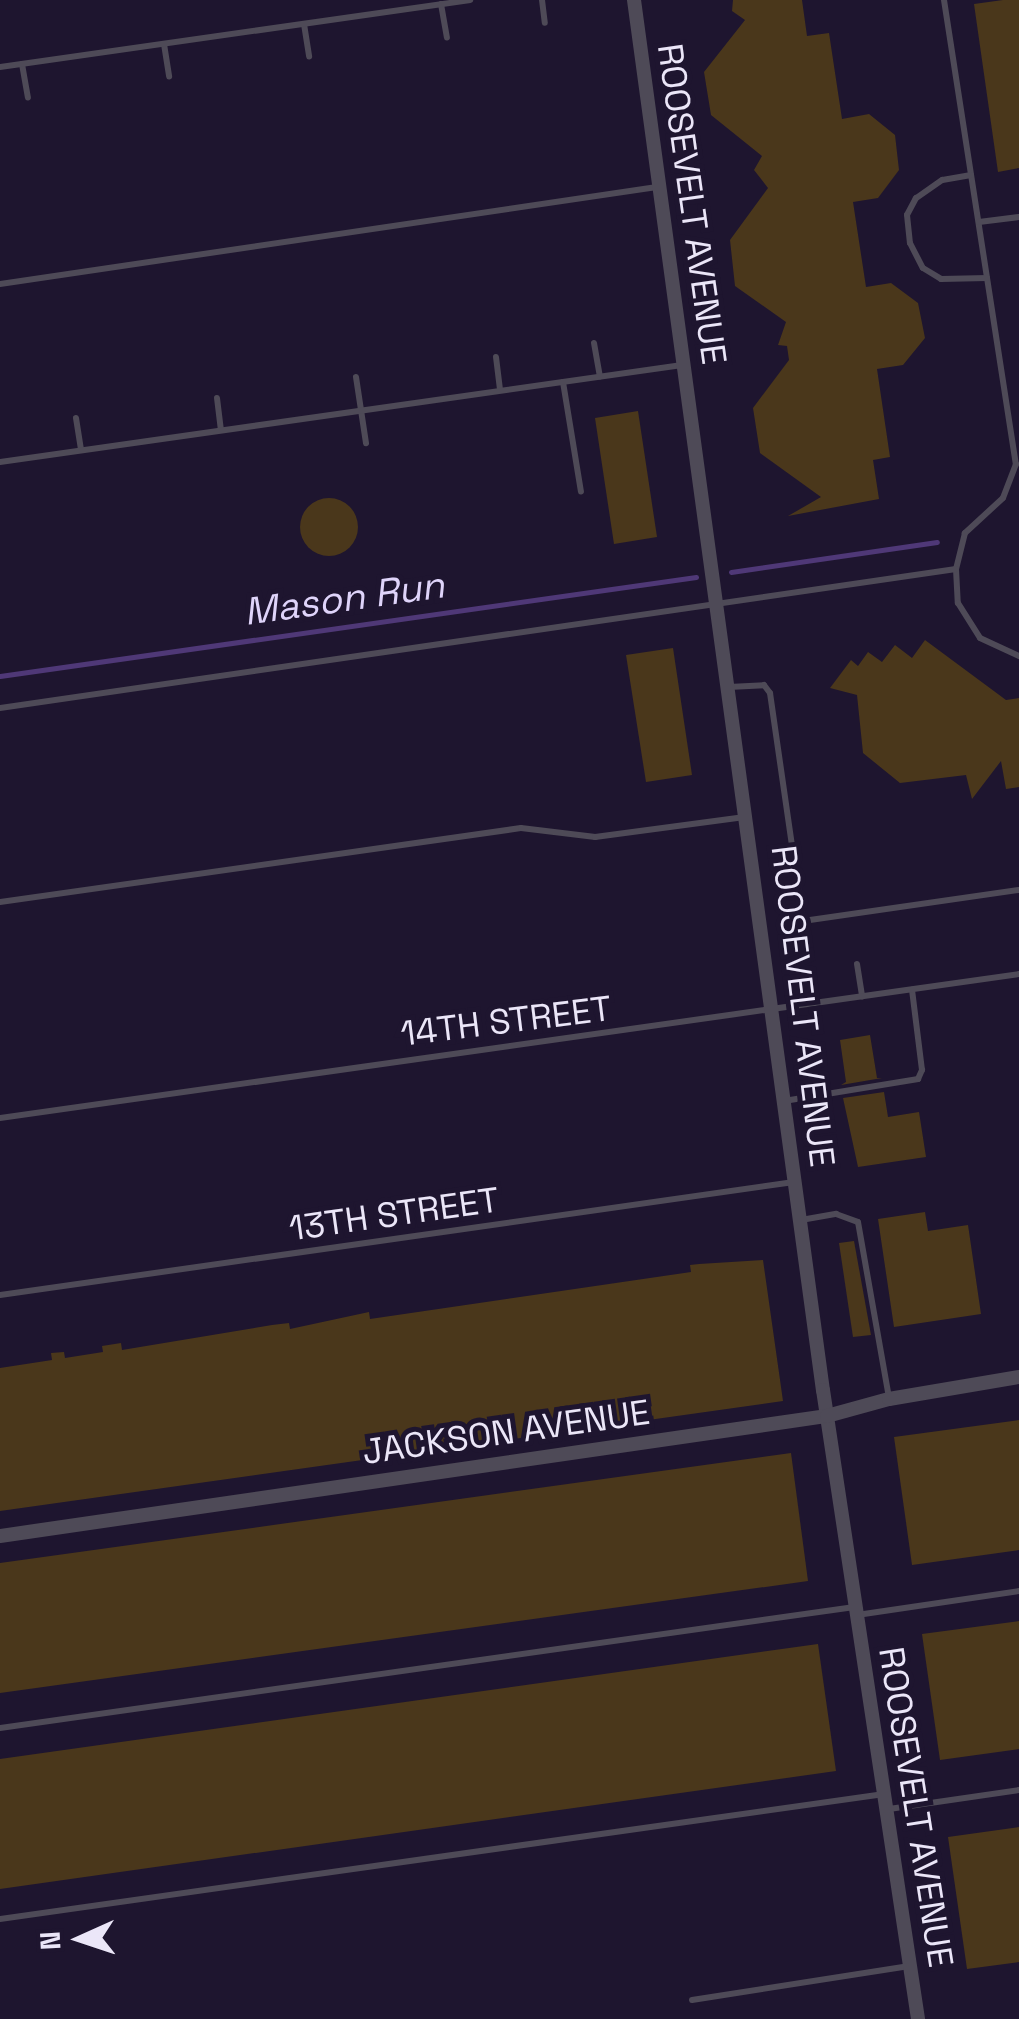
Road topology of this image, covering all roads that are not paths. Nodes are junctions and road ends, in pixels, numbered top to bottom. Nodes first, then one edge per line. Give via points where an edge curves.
1 (470, 0) edge
2 (542, 0) edge
3 (634, 0) edge
4 (944, 0) edge
5 (441, 4) junction
6 (545, 23) dead end
7 (304, 24) junction
8 (447, 37) dead end
9 (164, 44) junction
10 (309, 57) dead end
11 (22, 64) junction
12 (0, 67) edge
13 (169, 77) dead end
14 (28, 97) dead end
15 (971, 174) junction
16 (659, 187) junction
17 (1019, 217) edge
18 (978, 222) junction
19 (988, 278) junction
20 (0, 284) edge
21 (594, 343) dead end
22 (496, 357) dead end
23 (684, 364) junction
24 (600, 376) junction
25 (356, 377) dead end
26 (563, 382) junction
27 (500, 391) junction
28 (217, 398) dead end
29 (361, 410) junction
30 (76, 418) dead end
31 (221, 430) junction
32 (366, 443) dead end
33 (81, 450) junction
34 (0, 462) edge
35 (581, 492) dead end
36 (956, 569) junction
37 (718, 604) junction
38 (1019, 656) edge
39 (728, 687) junction
40 (0, 708) edge
41 (748, 816) junction
42 (1019, 890) edge
43 (0, 902) edge
44 (857, 964) dead end
45 (1019, 974) edge
46 (912, 990) junction
47 (862, 997) junction
48 (772, 1010) junction
49 (784, 1101) junction
50 (0, 1118) edge
51 (795, 1182) junction
52 (800, 1220) junction
53 (0, 1295) edge
54 (1019, 1377) edge
55 (889, 1398) junction
56 (827, 1416) junction
57 (0, 1536) edge
58 (1019, 1591) edge
59 (855, 1611) junction
60 (0, 1728) edge
61 (1019, 1790) edge
62 (887, 1802) junction
63 (0, 1918) edge
64 (910, 1965) junction
65 (692, 2000) dead end
66 (918, 2019) edge

1 - 5 lane
2 - 6 lane
3 - 16 street, ROOSEVELT AVENUE
4 - 15 lane
5 - 7 lane
5 - 8 lane
7 - 9 lane
7 - 10 lane
9 - 11 lane
9 - 13 lane
11 - 12 lane
11 - 14 lane
15 - 18 lane
15 - 19 lane via 942,180 916,198 907,215 910,244 923,268 941,279
16 - 20 lane
16 - 23 street, ROOSEVELT AVENUE
17 - 18 lane
18 - 19 lane
19 - 36 lane via 1015,480 965,534
21 - 24 lane
22 - 27 lane
23 - 24 lane
23 - 37 street, ROOSEVELT AVENUE
24 - 26 lane
25 - 29 lane
26 - 27 lane
26 - 35 lane
27 - 29 lane
28 - 31 lane
29 - 31 lane
29 - 32 lane
30 - 33 lane
31 - 33 lane
33 - 34 lane
36 - 37 lane
36 - 38 lane via 958,602 980,638
37 - 39 street, ROOSEVELT AVENUE
37 - 40 lane
39 - 41 street, ROOSEVELT AVENUE
39 - 42 lane via 764,685 770,693 803,921
41 - 43 lane via 595,837 521,828
41 - 48 street, ROOSEVELT AVENUE
44 - 47 lane
45 - 46 lane, 14TH STREET
46 - 47 lane, 14TH STREET
46 - 49 lane via 918,1080
47 - 48 lane, 14TH STREET
48 - 49 street, ROOSEVELT AVENUE
48 - 50 lane, 14TH STREET
49 - 51 street, ROOSEVELT AVENUE
51 - 52 street, ROOSEVELT AVENUE
51 - 53 lane, 13TH STREET
52 - 55 lane via 836,1214 858,1222
52 - 56 street, ROOSEVELT AVENUE
54 - 55 street, JACKSON AVENUE
55 - 56 street, JACKSON AVENUE
56 - 57 street, JACKSON AVENUE
56 - 59 street, ROOSEVELT AVENUE
58 - 59 lane
59 - 60 lane
59 - 62 street, ROOSEVELT AVENUE
61 - 62 lane
62 - 63 lane
62 - 64 street, ROOSEVELT AVENUE
64 - 65 lane
64 - 66 street, ROOSEVELT AVENUE

